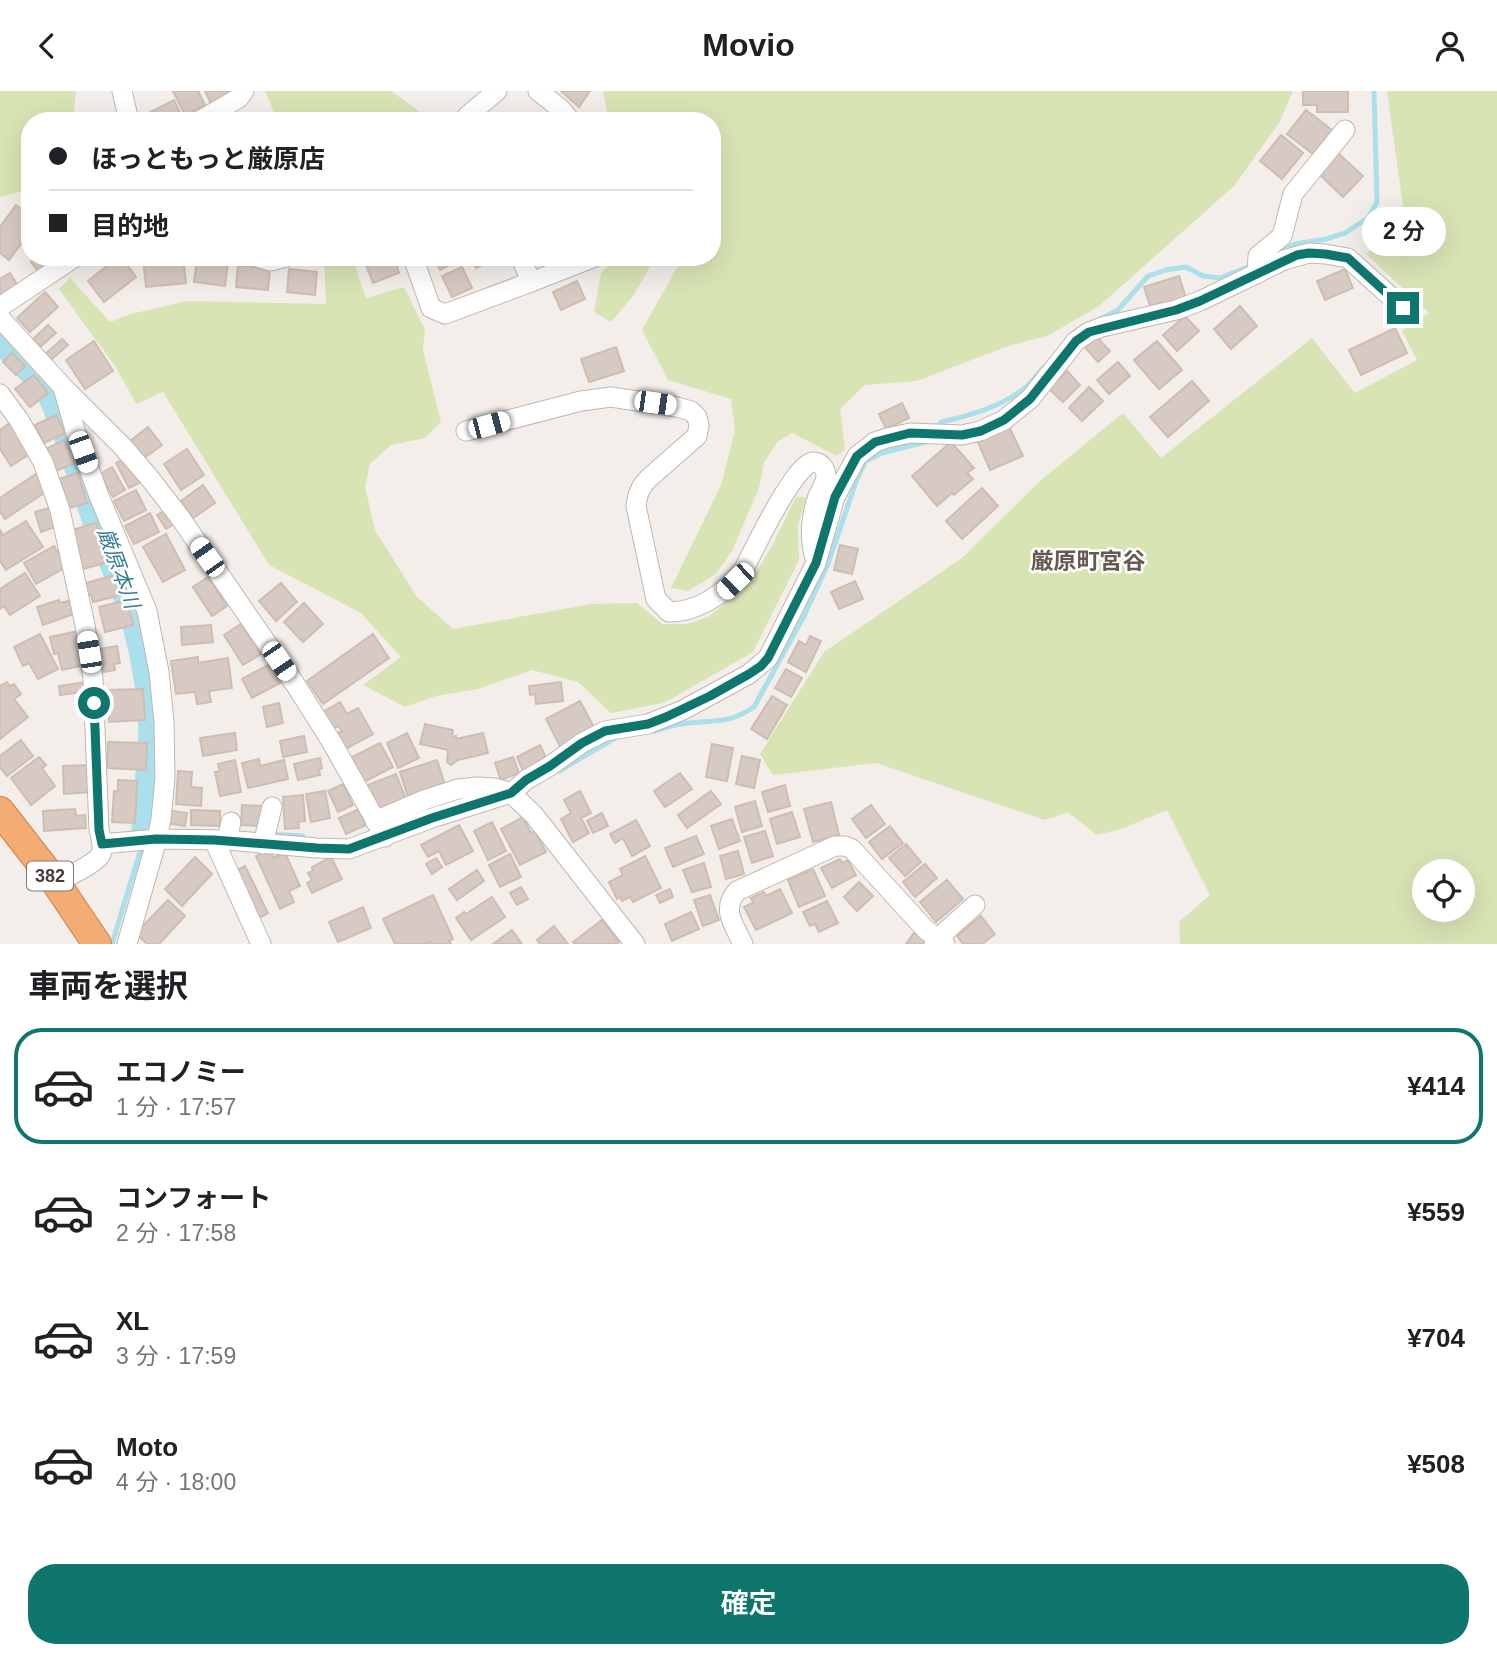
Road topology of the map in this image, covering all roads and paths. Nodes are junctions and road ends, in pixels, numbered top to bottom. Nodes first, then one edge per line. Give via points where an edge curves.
1 (122, 91) edge
2 (244, 91) edge
3 (497, 91) edge
4 (538, 91) edge
5 (127, 112) edge
6 (215, 112) edge
7 (472, 112) edge
8 (564, 112) edge
9 (1345, 130) dead end
10 (62, 266) edge
11 (416, 266) edge
12 (525, 266) edge
13 (572, 266) edge
14 (1257, 274) junction
15 (531, 282) junction
16 (0, 307) edge
17 (1403, 308) dead end
18 (0, 319) edge
19 (63, 387) junction
20 (0, 394) edge
21 (466, 431) dead end
22 (816, 563) junction
23 (511, 793) junction
24 (272, 807) dead end
25 (0, 811) edge
26 (379, 829) junction
27 (225, 834) junction
28 (153, 835) junction
29 (265, 837) junction
30 (102, 844) junction
31 (56, 883) junction
32 (975, 905) dead end
33 (939, 942) edge
34 (97, 944) edge
35 (127, 944) edge
36 (261, 944) edge
37 (635, 944) edge
38 (742, 944) edge

1 - 5 street
2 - 6 street
3 - 7 street
4 - 8 street
9 - 14 street via 1293,194 1282,236 1258,256
10 - 16 street
11 - 15 street via 431,308 445,314
12 - 15 street
13 - 15 street
14 - 17 street via 1309,253 1348,258
14 - 22 street via 1176,310 1089,332 1076,341 1024,404 981,431 910,433 865,449 835,497
18 - 19 street
19 - 26 street via 122,446 179,516 317,718
19 - 28 street via 99,496 147,611 164,722 165,778
20 - 30 street via 43,462 60,510 93,680
21 - 22 street via 611,397 691,411 699,425 697,436 649,478 638,495 636,506 656,599 669,612 679,612 722,593 743,571 800,470 814,462 824,468 826,477 811,522
22 - 23 street via 761,666 671,715 605,731
23 - 26 street via 402,819
23 - 37 street via 534,815
24 - 29 street
25 - 31 highway, 382
26 - 29 street via 349,849
27 - 28 street
27 - 29 street
27 - 36 street
28 - 30 street
28 - 35 street
30 - 31 street via 96,860
31 - 34 highway, 382
32 - 33 street
33 - 38 street via 852,849 835,846 737,891 729,902 729,913

